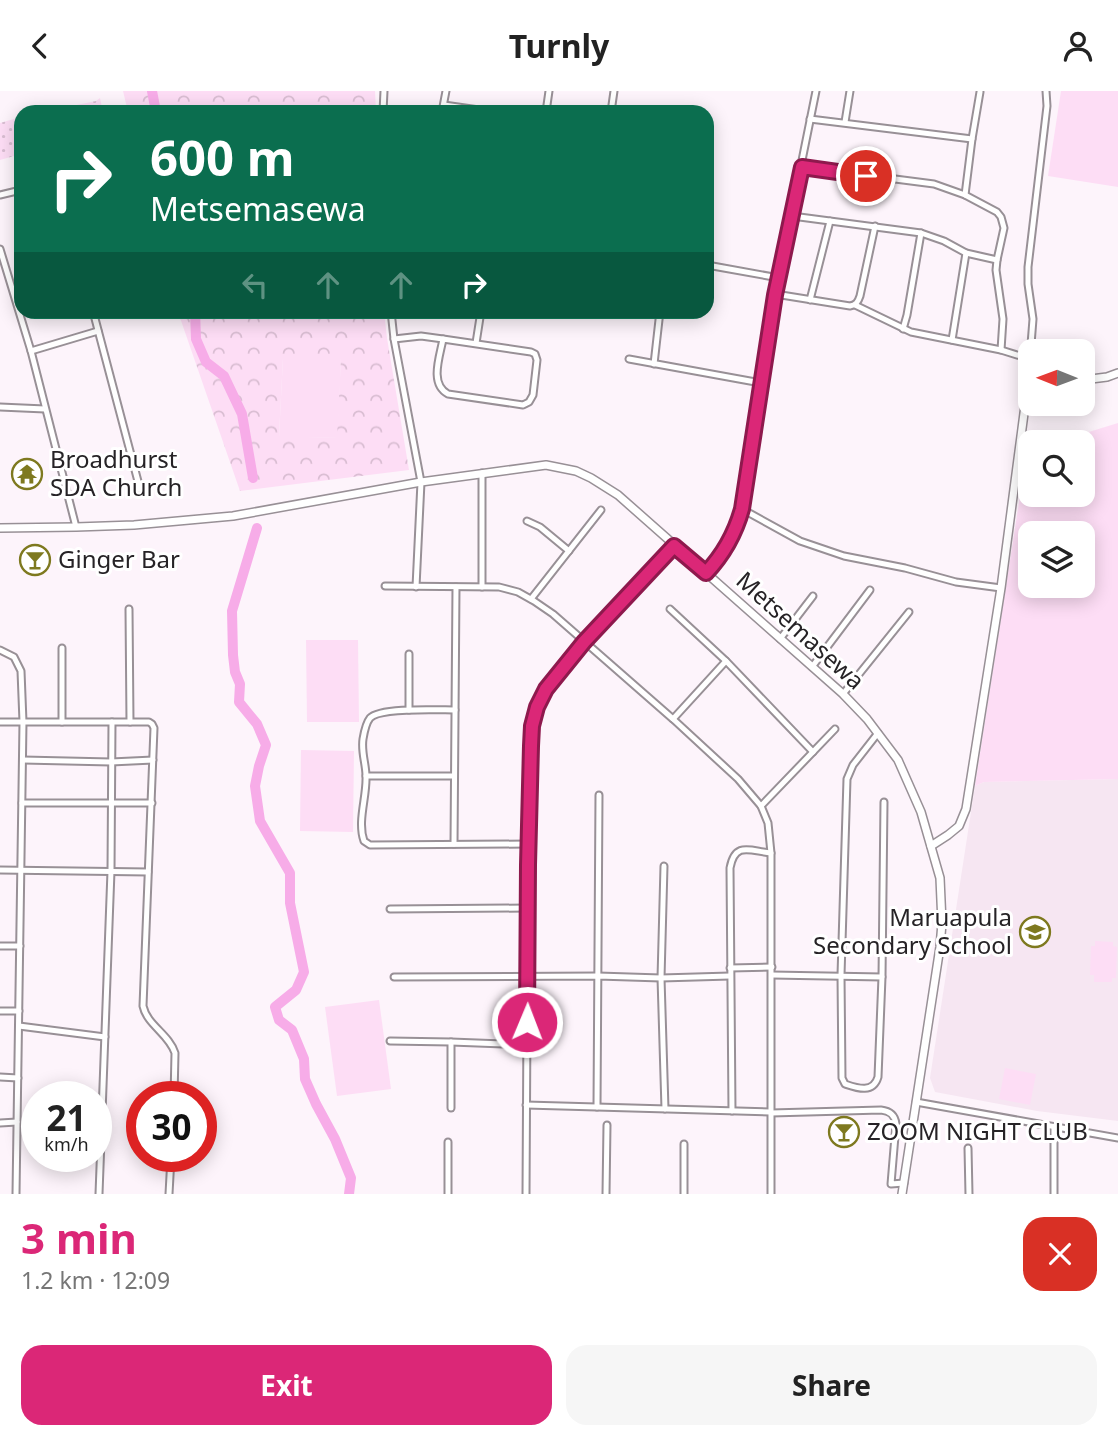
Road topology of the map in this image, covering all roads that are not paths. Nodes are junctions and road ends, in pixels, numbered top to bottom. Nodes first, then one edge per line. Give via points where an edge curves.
1 (816, 91) edge
2 (850, 91) edge
3 (979, 91) edge
4 (1046, 91) edge
5 (810, 119) junction
6 (845, 122) junction
7 (972, 139) junction
8 (802, 167) junction
9 (965, 195) junction
10 (792, 216) junction
11 (830, 221) junction
12 (875, 226) junction
13 (922, 233) junction
14 (0, 249) edge
15 (966, 253) junction
16 (997, 260) junction
17 (714, 266) edge
18 (779, 278) junction
19 (9, 282) junction
20 (0, 284) edge
21 (775, 295) junction
22 (14, 298) edge
23 (810, 300) junction
24 (855, 305) junction
25 (21, 319) edge
26 (95, 319) edge
27 (392, 319) edge
28 (480, 319) edge
29 (659, 319) edge
30 (903, 329) junction
31 (98, 331) junction
32 (394, 339) junction
33 (443, 339) junction
34 (1032, 339) edge
35 (952, 340) junction
36 (476, 343) junction
37 (1001, 350) junction
38 (31, 351) junction
39 (1018, 355) edge
40 (629, 359) dead end
41 (654, 364) junction
42 (1118, 373) edge
43 (1096, 378) edge
44 (761, 383) junction
45 (0, 407) edge
46 (45, 409) junction
47 (1025, 417) edge
48 (482, 473) junction
49 (421, 482) junction
50 (140, 489) dead end
51 (742, 509) junction
52 (601, 510) dead end
53 (527, 521) dead end
54 (76, 527) junction
55 (0, 528) edge
56 (674, 546) junction
57 (569, 551) junction
58 (706, 573) junction
59 (385, 586) dead end
60 (416, 587) junction
61 (456, 587) junction
62 (482, 587) junction
63 (1001, 588) junction
64 (870, 590) dead end
65 (813, 596) dead end
66 (531, 599) junction
67 (129, 609) dead end
68 (670, 609) dead end
69 (909, 612) dead end
70 (780, 639) junction
71 (584, 642) junction
72 (62, 648) dead end
73 (0, 650) edge
74 (409, 655) dead end
75 (726, 661) junction
76 (812, 667) junction
77 (843, 694) junction
78 (410, 710) junction
79 (455, 710) junction
80 (673, 719) junction
81 (0, 722) edge
82 (23, 722) junction
83 (62, 722) junction
84 (112, 722) junction
85 (130, 722) junction
86 (835, 729) dead end
87 (878, 733) junction
88 (813, 752) junction
89 (152, 759) junction
90 (23, 760) junction
91 (111, 762) junction
92 (366, 776) junction
93 (454, 776) junction
94 (599, 795) dead end
95 (884, 801) dead end
96 (22, 803) junction
97 (112, 803) junction
98 (152, 803) junction
99 (761, 806) junction
100 (454, 844) junction
101 (528, 844) junction
102 (931, 846) junction
103 (771, 853) junction
104 (664, 866) dead end
105 (0, 870) edge
106 (21, 870) junction
107 (111, 871) junction
108 (148, 872) junction
109 (527, 908) junction
110 (390, 909) dead end
111 (0, 946) edge
112 (20, 946) junction
113 (730, 968) junction
114 (772, 968) junction
115 (772, 975) junction
116 (841, 975) junction
117 (598, 976) junction
118 (730, 976) junction
119 (394, 977) dead end
120 (527, 977) junction
121 (882, 977) junction
122 (662, 978) junction
123 (0, 1011) edge
124 (19, 1011) junction
125 (19, 1026) junction
126 (105, 1037) junction
127 (390, 1041) dead end
128 (451, 1042) junction
129 (527, 1045) junction
130 (0, 1077) edge
131 (18, 1078) junction
132 (174, 1081) edge
133 (916, 1102) junction
134 (526, 1104) junction
135 (597, 1107) junction
136 (451, 1108) dead end
137 (665, 1109) junction
138 (732, 1111) junction
139 (771, 1112) junction
140 (17, 1122) junction
141 (0, 1123) edge
142 (607, 1125) dead end
143 (1054, 1127) junction
144 (1118, 1138) edge
145 (448, 1142) dead end
146 (684, 1144) dead end
147 (968, 1148) dead end
148 (170, 1172) edge
149 (904, 1183) junction
150 (16, 1194) edge
151 (99, 1194) edge
152 (169, 1194) edge
153 (448, 1194) edge
154 (526, 1194) edge
155 (606, 1194) edge
156 (684, 1194) edge
157 (771, 1194) edge
158 (902, 1194) edge
159 (968, 1194) edge
160 (1054, 1194) edge

1 - 5 street
2 - 6 street
3 - 7 street
4 - 34 street via 1028,267
5 - 6 street
5 - 8 street
6 - 7 street
7 - 9 street
8 - 9 street via 934,184
8 - 10 street
9 - 16 street via 1002,217
10 - 11 street
10 - 18 street
11 - 12 street
11 - 23 street
12 - 13 street
12 - 24 street
13 - 15 street
13 - 30 street
14 - 19 street
15 - 16 street
15 - 35 street
16 - 37 street
17 - 18 street
18 - 21 street
19 - 20 street
19 - 22 street
21 - 23 street
21 - 44 street
23 - 24 street
24 - 30 street
25 - 38 street
26 - 31 street
27 - 32 street
28 - 36 street
29 - 41 street
30 - 35 street
31 - 38 street
31 - 50 street
32 - 33 street
32 - 49 street
33 - 36 street
33 - 36 street via 437,376 443,392 523,405 529,402 534,354
35 - 37 street
37 - 39 street
38 - 46 street
40 - 41 street
41 - 44 street
42 - 43 street
44 - 51 street
45 - 46 street
46 - 54 street
47 - 63 street
48 - 49 street, Metsemasewa
48 - 56 street, Metsemasewa via 546,465 576,471 618,495
48 - 62 street
49 - 54 street, Metsemasewa via 233,516
49 - 60 street
51 - 58 street via 733,534
51 - 63 street via 800,541 844,555
52 - 57 street
53 - 57 street
54 - 55 street, Metsemasewa
56 - 58 street, Metsemasewa
56 - 71 street
57 - 66 street
58 - 70 street, Metsemasewa
59 - 60 street
60 - 61 street
61 - 62 street
61 - 79 street
62 - 66 street via 499,587
63 - 102 street via 966,809 959,826
64 - 76 street
65 - 70 street
66 - 71 street
67 - 85 street
68 - 75 street
69 - 77 street
70 - 76 street, Metsemasewa
71 - 80 street
71 - 101 street via 537,707 532,726
72 - 83 street
73 - 82 street via 14,657 21,671
74 - 78 street
75 - 80 street
75 - 88 street
76 - 77 street, Metsemasewa
77 - 87 street, Metsemasewa
78 - 79 street
78 - 92 street via 371,717 363,739
79 - 93 street
80 - 99 street
81 - 82 street
82 - 83 street
82 - 90 street
83 - 84 street
84 - 85 street
84 - 91 street
85 - 89 street via 152,725
86 - 88 street
87 - 102 street, Metsemasewa via 898,760
87 - 116 street via 847,779
88 - 99 street
89 - 91 street
89 - 98 street
90 - 91 street
90 - 96 street
91 - 97 street
92 - 93 street
92 - 100 street via 362,837 366,843
93 - 100 street
94 - 117 street
95 - 121 street
96 - 97 street
96 - 106 street
97 - 98 street
97 - 107 street
98 - 108 street
99 - 103 street
100 - 101 street
101 - 109 street
102 - 133 street, Metsemasewa via 940,878 942,923
103 - 113 street via 741,850 732,857
103 - 114 street
104 - 122 street
105 - 106 street
106 - 107 street
106 - 112 street
107 - 108 street
107 - 126 street
108 - 132 street via 143,1006 173,1046
109 - 110 street
109 - 120 street
111 - 112 street
112 - 124 street
113 - 114 street
113 - 118 street
114 - 115 street
115 - 116 street
115 - 139 street
116 - 121 street
116 - 121 street via 842,1078 845,1084 863,1089 878,1077
117 - 120 street
117 - 122 street
117 - 135 street
118 - 122 street
118 - 138 street
119 - 120 street
120 - 129 street
122 - 137 street
123 - 124 street
124 - 125 street
125 - 126 street
125 - 131 street
126 - 151 street
127 - 128 street
128 - 129 street
128 - 136 street
129 - 134 street
130 - 131 street
131 - 140 street
133 - 143 street
133 - 149 street, Metsemasewa
134 - 135 street
134 - 154 street
135 - 137 street
137 - 138 street
138 - 139 street
139 - 149 street via 888,1111 896,1123 891,1184
139 - 157 street
140 - 141 street
140 - 150 street
142 - 155 street
143 - 144 street
143 - 160 street
145 - 153 street
146 - 156 street
147 - 159 street
148 - 152 street
149 - 158 street, Metsemasewa

